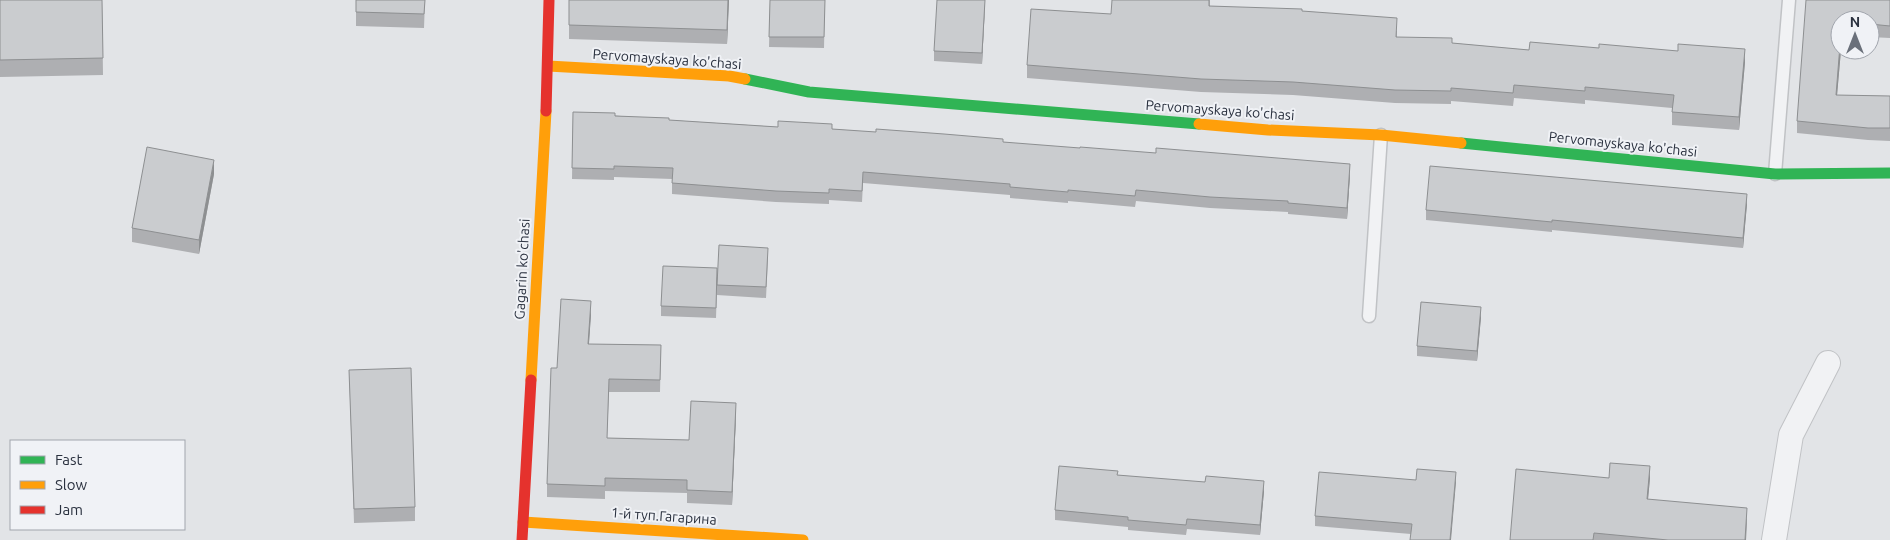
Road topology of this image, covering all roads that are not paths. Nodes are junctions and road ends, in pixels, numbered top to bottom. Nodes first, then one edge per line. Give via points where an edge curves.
1 (549, 0) edge
2 (1789, 0) edge
3 (548, 66) junction
4 (1382, 135) junction
5 (1890, 173) edge
6 (1775, 174) junction
7 (1890, 183) edge
8 (1369, 316) dead end
9 (1828, 363) dead end
10 (523, 522) junction
11 (522, 540) edge
12 (803, 540) edge
13 (1774, 540) edge

1 - 3 street, Gagarin ko'chasi
2 - 6 lane
3 - 4 street, Pervomayskaya ko'chasi via 729,76 808,92 1268,130
3 - 10 street, Gagarin ko'chasi
4 - 6 street, Pervomayskaya ko'chasi
4 - 8 lane
5 - 6 street, Pervomayskaya ko'chasi
6 - 7 street
9 - 13 street via 1791,435
10 - 11 street, Gagarin ko'chasi
10 - 12 street, 1-й туп.Гагарина

